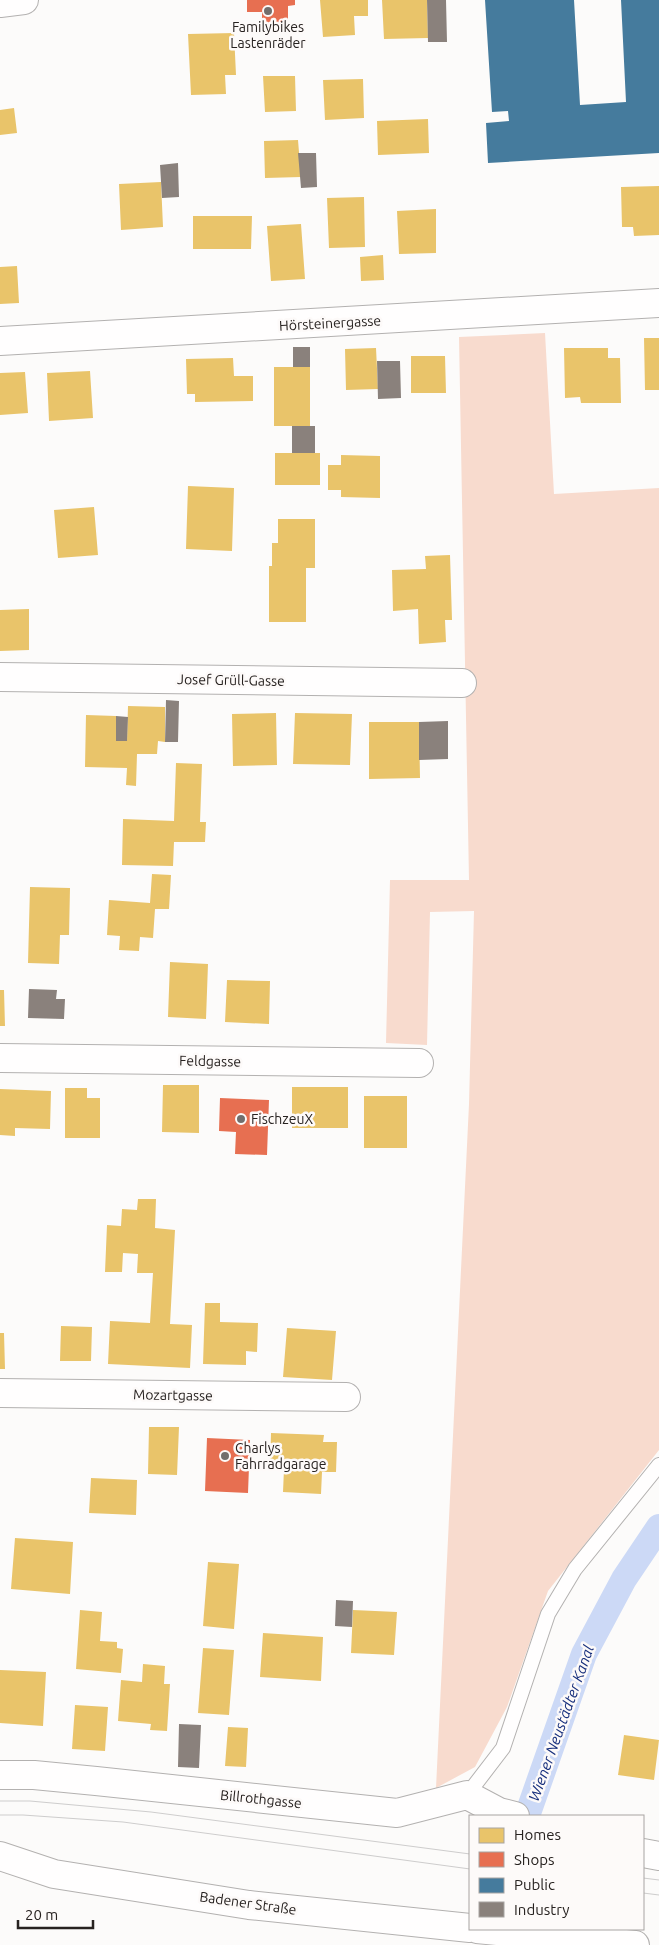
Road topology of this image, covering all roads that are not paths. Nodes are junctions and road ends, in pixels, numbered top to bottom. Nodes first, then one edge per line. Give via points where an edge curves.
1 (24, 0) edge
2 (0, 3) edge
3 (659, 303) edge
4 (0, 341) edge
5 (0, 677) edge
6 (462, 683) dead end
7 (0, 1058) edge
8 (419, 1063) dead end
9 (0, 1393) edge
10 (346, 1397) dead end
11 (659, 1465) edge
12 (0, 1775) edge
13 (467, 1795) junction
14 (507, 1814) edge
15 (644, 1853) edge
16 (0, 1856) edge
17 (659, 1856) edge
18 (469, 1928) edge
19 (482, 1930) edge
20 (519, 1937) edge
21 (635, 1945) edge

1 - 2 street
3 - 4 street, Hörsteinergasse
5 - 6 street, Josef Grüll-Gasse
7 - 8 street, Feldgasse
9 - 10 street, Mozartgasse
11 - 13 lane via 575,1569 548,1614 503,1748
12 - 13 street, Billrothgasse via 87,1780 397,1813
13 - 14 street
15 - 17 street
16 - 18 street, Badener Straße via 54,1874 249,1905
19 - 20 street, Badener Straße
20 - 21 street, Badener Straße

